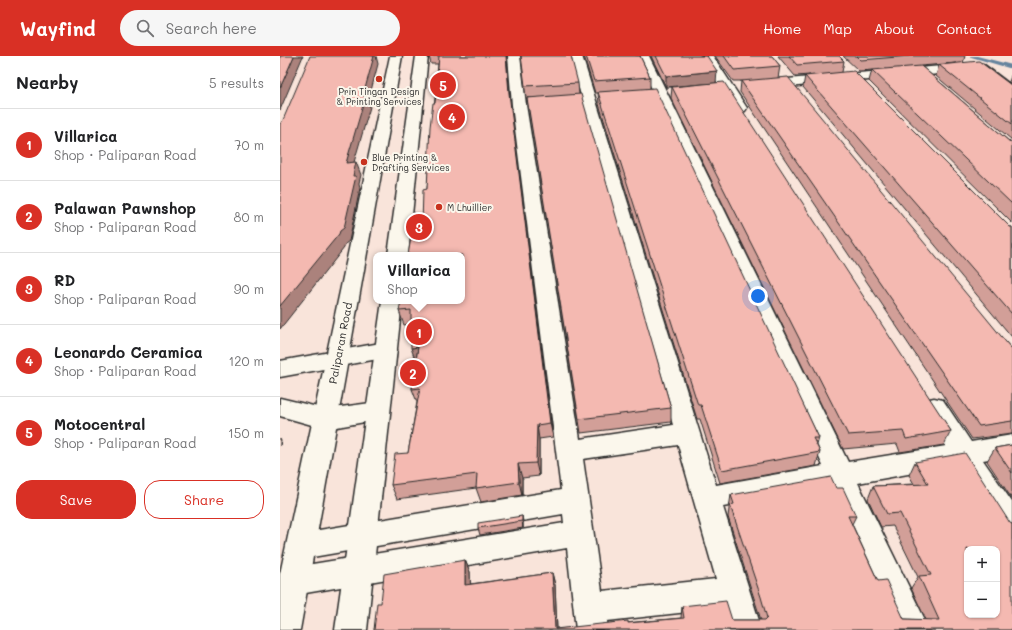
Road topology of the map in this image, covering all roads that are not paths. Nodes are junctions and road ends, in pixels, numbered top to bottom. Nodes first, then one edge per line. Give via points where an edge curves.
1 (396, 56) edge
2 (422, 56) edge
3 (514, 56) edge
4 (576, 56) edge
5 (643, 56) edge
6 (707, 56) edge
7 (839, 61) edge
8 (778, 67) edge
9 (921, 72) junction
10 (855, 78) junction
11 (933, 82) edge
12 (734, 88) junction
13 (796, 89) junction
14 (867, 89) edge
15 (1012, 92) edge
16 (749, 122) edge
17 (398, 252) edge
18 (392, 304) edge
19 (386, 350) junction
20 (337, 358) junction
21 (280, 369) edge
22 (926, 393) edge
23 (280, 407) edge
24 (378, 411) junction
25 (326, 419) junction
26 (688, 434) junction
27 (1012, 445) edge
28 (569, 451) junction
29 (964, 453) junction
30 (840, 474) junction
31 (707, 498) junction
32 (575, 500) junction
33 (1012, 526) edge
34 (580, 533) junction
35 (364, 536) junction
36 (301, 546) junction
37 (359, 569) junction
38 (294, 581) junction
39 (735, 592) junction
40 (591, 619) edge
41 (284, 630) edge
42 (351, 630) edge
43 (746, 630) edge
44 (914, 630) edge

1 - 20 street, Paliparan Road
2 - 17 street
3 - 28 street via 527,104
4 - 26 street
5 - 30 street
6 - 12 street
7 - 10 street
8 - 13 street
9 - 10 street
9 - 11 street
9 - 15 street via 978,67
10 - 13 street
10 - 14 street
12 - 13 street
12 - 16 street
18 - 19 street
19 - 20 street
19 - 24 street
20 - 21 street
20 - 25 street, Paliparan Road
22 - 29 street
23 - 25 street
24 - 25 street
24 - 35 street
25 - 36 street, Paliparan Road
26 - 28 street
26 - 31 street
27 - 29 street
28 - 32 street
29 - 30 street
29 - 33 street
30 - 31 street
30 - 44 street
31 - 39 street
32 - 34 street
32 - 35 street
34 - 37 street
34 - 40 street
35 - 36 street
35 - 37 street
36 - 38 street, Paliparan Road
37 - 38 street
37 - 42 street
38 - 41 street, Paliparan Road
39 - 40 street
39 - 43 street

